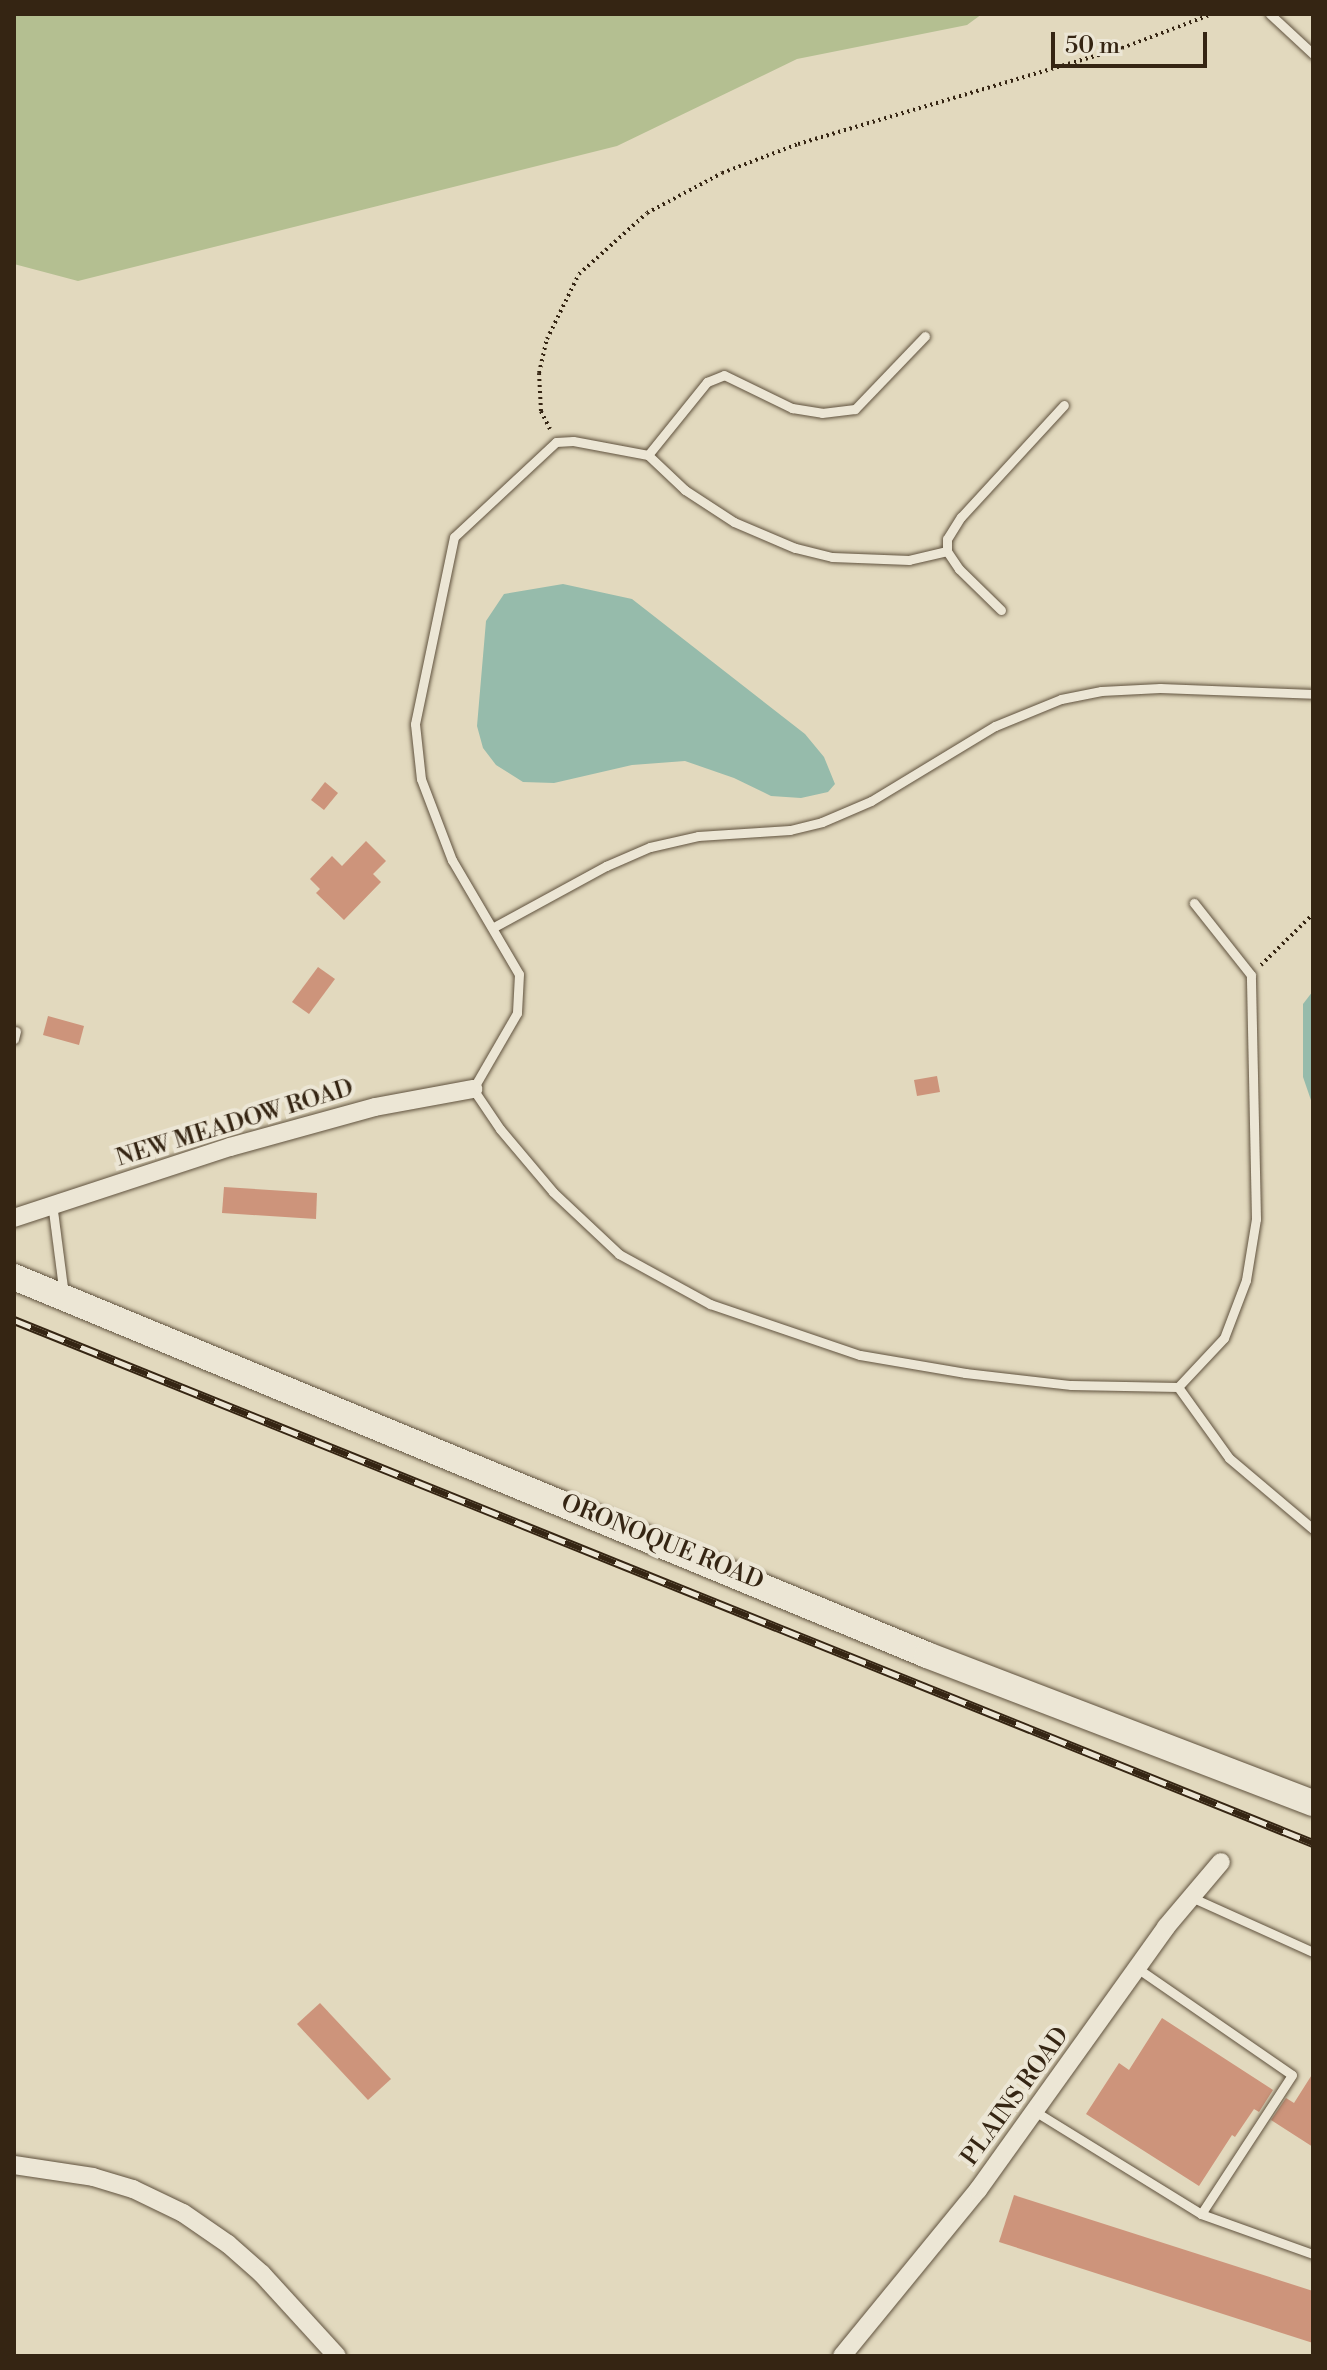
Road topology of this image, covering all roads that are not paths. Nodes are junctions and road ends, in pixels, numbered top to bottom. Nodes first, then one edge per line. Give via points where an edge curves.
1 (1270, 14) edge
2 (1313, 54) edge
3 (925, 336) dead end
4 (1064, 405) dead end
5 (648, 455) junction
6 (947, 551) junction
7 (1001, 610) dead end
8 (1313, 694) edge
9 (1194, 903) dead end
10 (494, 927) junction
11 (473, 1089) junction
12 (52, 1203) junction
13 (14, 1218) edge
14 (14, 1277) edge
15 (65, 1298) junction
16 (1178, 1387) junction
17 (1313, 1529) edge
18 (1313, 1803) edge
19 (1221, 1862) dead end
20 (1191, 1897) junction
21 (1313, 1952) edge
22 (1137, 1968) junction
23 (1036, 2112) junction
24 (14, 2165) edge
25 (1201, 2214) junction
26 (1313, 2254) edge
27 (337, 2356) edge
28 (842, 2356) edge

1 - 2 lane
3 - 5 lane via 855,409 822,413 792,408 724,375 707,382
4 - 6 lane via 961,517 947,539
5 - 6 lane via 685,490 734,522 795,548 832,557 909,560
5 - 10 lane via 556,442 454,537 415,724 421,779 452,860
6 - 7 lane
8 - 10 lane via 1160,688 1061,699 995,726 871,801 822,822 650,847
9 - 16 lane via 1251,975 1256,1219 1246,1280 1224,1338
10 - 11 lane via 519,974 517,1013
11 - 12 street, NEW MEADOW ROAD via 375,1107
11 - 16 lane via 553,1192 619,1254 710,1304 860,1355 1071,1385
12 - 13 street, NEW MEADOW ROAD
12 - 15 lane
14 - 15 street, ORONOQUE ROAD
15 - 18 street, ORONOQUE ROAD via 927,1655
16 - 17 lane via 1229,1458
19 - 20 street, PLAINS ROAD
20 - 21 lane
20 - 22 street, PLAINS ROAD
22 - 23 street, PLAINS ROAD
22 - 25 lane via 1292,2075
23 - 25 lane
23 - 28 street, PLAINS ROAD
24 - 27 street via 93,2177 183,2213 262,2274
25 - 26 lane

